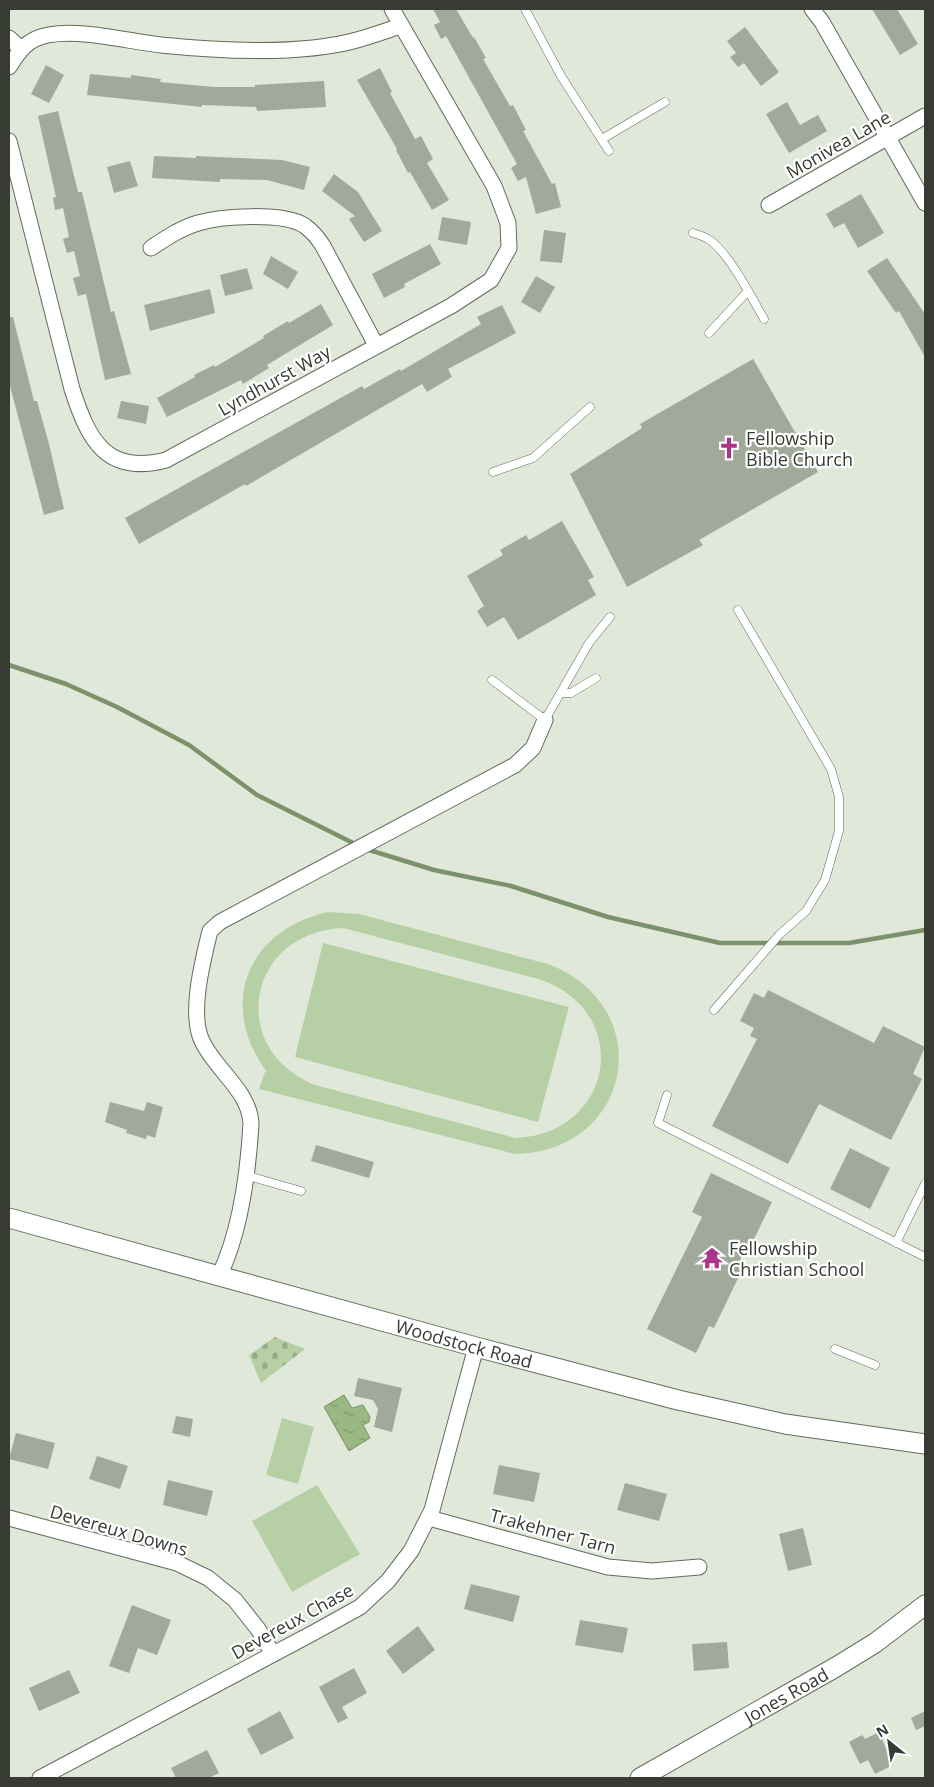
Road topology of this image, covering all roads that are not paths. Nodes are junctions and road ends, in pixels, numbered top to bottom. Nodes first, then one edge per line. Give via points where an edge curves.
1 (392, 9) edge
2 (525, 9) edge
3 (812, 9) edge
4 (400, 26) junction
5 (14, 43) edge
6 (9, 67) edge
7 (665, 102) dead end
8 (925, 116) edge
9 (888, 137) junction
10 (602, 139) junction
11 (9, 141) edge
12 (609, 151) dead end
13 (925, 203) edge
14 (769, 205) dead end
15 (693, 233) dead end
16 (151, 248) dead end
17 (748, 292) junction
18 (764, 319) dead end
19 (709, 333) dead end
20 (376, 345) junction
21 (590, 407) dead end
22 (493, 472) dead end
23 (738, 610) dead end
24 (610, 617) dead end
25 (596, 678) dead end
26 (492, 680) dead end
27 (561, 693) junction
28 (545, 720) junction
29 (714, 1010) dead end
30 (667, 1095) dead end
31 (245, 1175) junction
32 (925, 1184) edge
33 (301, 1192) dead end
34 (9, 1218) edge
35 (896, 1243) junction
36 (925, 1257) edge
37 (219, 1276) junction
38 (476, 1347) junction
39 (835, 1349) dead end
40 (875, 1365) dead end
41 (925, 1444) edge
42 (9, 1518) edge
43 (429, 1518) junction
44 (699, 1567) dead end
45 (925, 1605) edge
46 (273, 1654) junction
47 (40, 1778) edge
48 (640, 1778) edge

1 - 4 street, Lyndhurst Way
2 - 10 lane via 561,76
3 - 9 street
4 - 5 street via 356,40 309,48 207,50 61,33
4 - 20 street, Lyndhurst Way via 494,186 508,223 509,248 491,280 479,290
5 - 6 street
7 - 10 lane
8 - 9 street, Monivea Lane
9 - 13 street
9 - 14 street, Monivea Lane
10 - 12 lane
11 - 20 street, Lyndhurst Way via 72,389 89,435 109,454 124,462 139,464 166,460
15 - 17 lane via 709,239 720,250
16 - 20 street via 186,228 221,218 280,219 304,225 323,246
17 - 18 lane
17 - 19 lane
21 - 22 lane via 533,458
23 - 29 lane via 831,769 839,797 839,831 825,880 806,910 779,935
24 - 27 lane via 589,643
25 - 27 lane via 571,694
26 - 28 lane
27 - 28 lane
28 - 31 street via 533,748 515,765 220,922 210,931 196,1026 202,1043 244,1100 250,1114 250,1149
30 - 35 lane via 658,1122
31 - 33 lane
31 - 37 street via 231,1245
32 - 35 lane
34 - 37 street, Woodstock Road
35 - 36 lane
37 - 38 street, Woodstock Road
38 - 41 street, Woodstock Road via 767,1421
38 - 43 street, Devereux Chase
39 - 40 lane
42 - 46 street, Devereux Downs via 177,1563 208,1578 235,1600
43 - 44 street, Trakehner Tarn via 608,1567 652,1570
43 - 46 street, Devereux Chase via 411,1551 388,1581 360,1607
45 - 48 street, Jones Road via 844,1662
46 - 47 street, Devereux Chase

